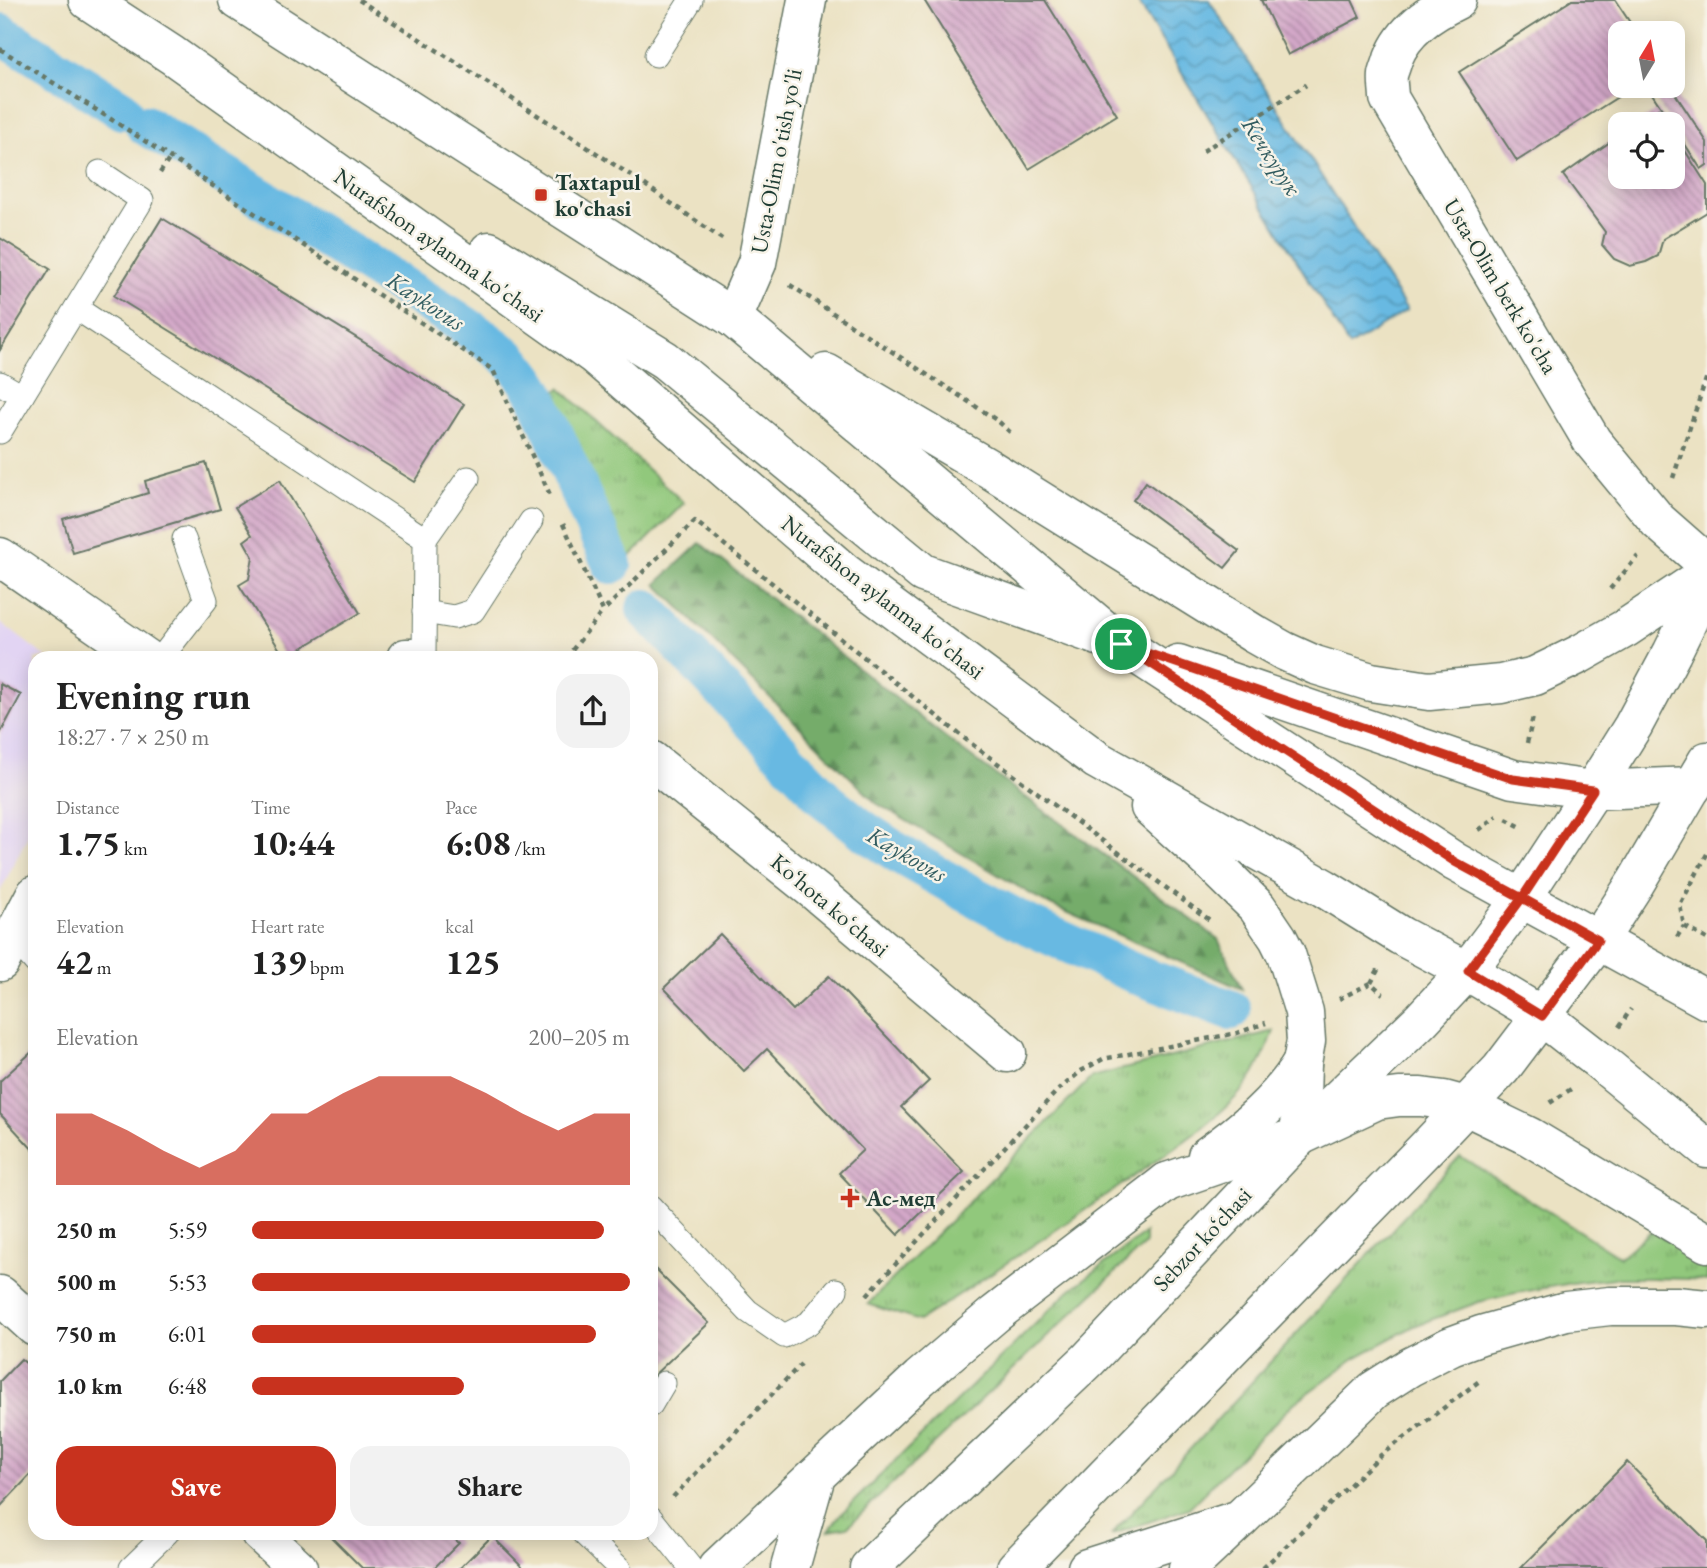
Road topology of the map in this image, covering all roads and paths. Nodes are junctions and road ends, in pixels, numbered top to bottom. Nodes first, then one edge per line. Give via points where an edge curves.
1 (88, 0) edge
2 (238, 0) edge
3 (359, 0) edge
4 (691, 0) edge
5 (807, 0) edge
6 (1457, 0) edge
7 (0, 49) edge
8 (172, 55) junction
9 (656, 55) dead end
10 (1306, 85) dead end
11 (1203, 151) dead end
12 (100, 172) dead end
13 (757, 263) junction
14 (76, 308) junction
15 (733, 318) junction
16 (1707, 376) edge
17 (0, 383) edge
18 (22, 397) junction
19 (0, 432) edge
20 (1017, 438) dead end
21 (468, 478) dead end
22 (551, 496) dead end
23 (531, 521) dead end
24 (1658, 521) junction
25 (563, 522) dead end
26 (184, 538) dead end
27 (425, 539) junction
28 (0, 557) edge
29 (1707, 565) edge
30 (1707, 574) edge
31 (1707, 582) edge
32 (1602, 598) dead end
33 (603, 611) junction
34 (424, 612) junction
35 (1121, 644) junction
36 (136, 651) edge
37 (167, 651) edge
38 (424, 651) edge
39 (572, 651) edge
40 (1534, 716) dead end
41 (1524, 752) dead end
42 (1097, 760) junction
43 (658, 766) edge
44 (1700, 774) edge
45 (1593, 790) junction
46 (1498, 815) dead end
47 (1477, 832) dead end
48 (1707, 854) edge
49 (1522, 898) junction
50 (28, 917) edge
51 (1218, 926) dead end
52 (1684, 926) junction
53 (1677, 937) dead end
54 (1707, 939) edge
55 (1598, 940) junction
56 (16, 954) edge
57 (1381, 964) dead end
58 (1468, 971) junction
59 (1371, 983) junction
60 (1383, 994) dead end
61 (1707, 1000) edge
62 (1331, 1003) dead end
63 (1632, 1009) dead end
64 (1542, 1016) junction
65 (1277, 1019) dead end
66 (1619, 1027) dead end
67 (1007, 1053) dead end
68 (1302, 1063) junction
69 (1578, 1085) dead end
70 (1056, 1092) dead end
71 (1550, 1103) dead end
72 (1466, 1106) junction
73 (1300, 1136) junction
74 (1707, 1149) edge
75 (1167, 1182) junction
76 (658, 1215) edge
77 (1707, 1243) edge
78 (836, 1290) dead end
79 (1, 1299) edge
80 (1707, 1309) edge
81 (28, 1321) edge
82 (1491, 1372) dead end
83 (664, 1383) dead end
84 (658, 1393) edge
85 (816, 1476) junction
86 (1240, 1519) junction
87 (658, 1527) edge
88 (160, 1540) edge
89 (268, 1540) edge
90 (590, 1540) edge
91 (131, 1568) edge
92 (298, 1568) edge
93 (620, 1568) edge
94 (691, 1568) edge
95 (717, 1568) edge
96 (790, 1568) edge
97 (869, 1568) edge
98 (1016, 1568) edge
99 (1087, 1568) edge
100 (1188, 1568) edge
101 (1263, 1568) edge

1 - 8 main road, Nurafshon aylanma ko'chasi
2 - 15 main road
3 - 13 path via 635,178
4 - 9 lane
5 - 13 main road, Usta-Olim o'tish yo'li
6 - 24 main road, Usta-Olim berk ko'cha via 1407,34 1388,75 1389,98 1592,441
7 - 22 path via 493,370
8 - 35 main road via 665,360 923,573
8 - 42 main road, Nurafshon aylanma ko'chasi via 594,355 845,573
10 - 11 path
12 - 14 lane via 142,200
13 - 15 main road, Usta-Olim o'tish yo'li
13 - 20 path
14 - 18 lane
14 - 27 lane
15 - 30 main road via 988,468 1254,634 1315,665 1371,682 1429,691 1535,676 1626,628
15 - 35 main road
16 - 24 path
17 - 18 lane
18 - 19 lane
21 - 27 lane
23 - 34 lane via 473,611 454,617
24 - 29 main road, Usta-Olim berk ko'cha
24 - 32 path via 1636,560
25 - 33 path
26 - 37 lane via 206,600
27 - 34 lane
28 - 36 main road
31 - 45 main road, Sebzor ko‘chasi via 1633,726
33 - 39 path
33 - 51 path via 695,521 969,742
34 - 38 lane
35 - 45 main road via 1513,779
35 - 49 main road via 1455,862
40 - 41 path
42 - 58 main road, Nurafshon aylanma ko'chasi
42 - 68 main road via 1212,863 1268,922 1286,954 1304,1012
43 - 67 main road, Koʻhota koʻchasi
44 - 45 main road
44 - 55 main road
45 - 49 main road, Sebzor ko‘chasi
46 - 47 path
48 - 52 path via 1680,905
49 - 55 main road
49 - 58 main road, Sebzor ko‘chasi
50 - 56 main road
52 - 53 path
52 - 54 path
55 - 61 main road
55 - 64 main road
57 - 59 path
58 - 64 main road, Nurafshon aylanma ko'chasi
58 - 73 main road, Sebzor ko‘chasi
59 - 60 path
59 - 62 path
63 - 66 path
64 - 72 main road
64 - 74 main road, Nurafshon aylanma ko'chasi
65 - 70 path via 1237,1033 1103,1059
68 - 73 main road
68 - 75 main road via 1290,1083 1251,1122
69 - 71 path
72 - 73 main road via 1421,1097 1377,1100
72 - 77 main road via 1530,1137
72 - 98 main road
73 - 75 main road
73 - 97 main road, Sebzor ko‘chasi via 1088,1360
75 - 85 main road via 995,1314
76 - 78 lane via 748,1311 784,1336 809,1323
79 - 81 main road
80 - 86 main road via 1610,1306 1566,1311 1451,1346 1374,1390
82 - 101 path via 1381,1455
83 - 84 lane
85 - 95 main road
85 - 96 main road
86 - 99 main road
86 - 100 main road
87 - 94 lane
88 - 91 lane
89 - 92 main road
90 - 93 lane

